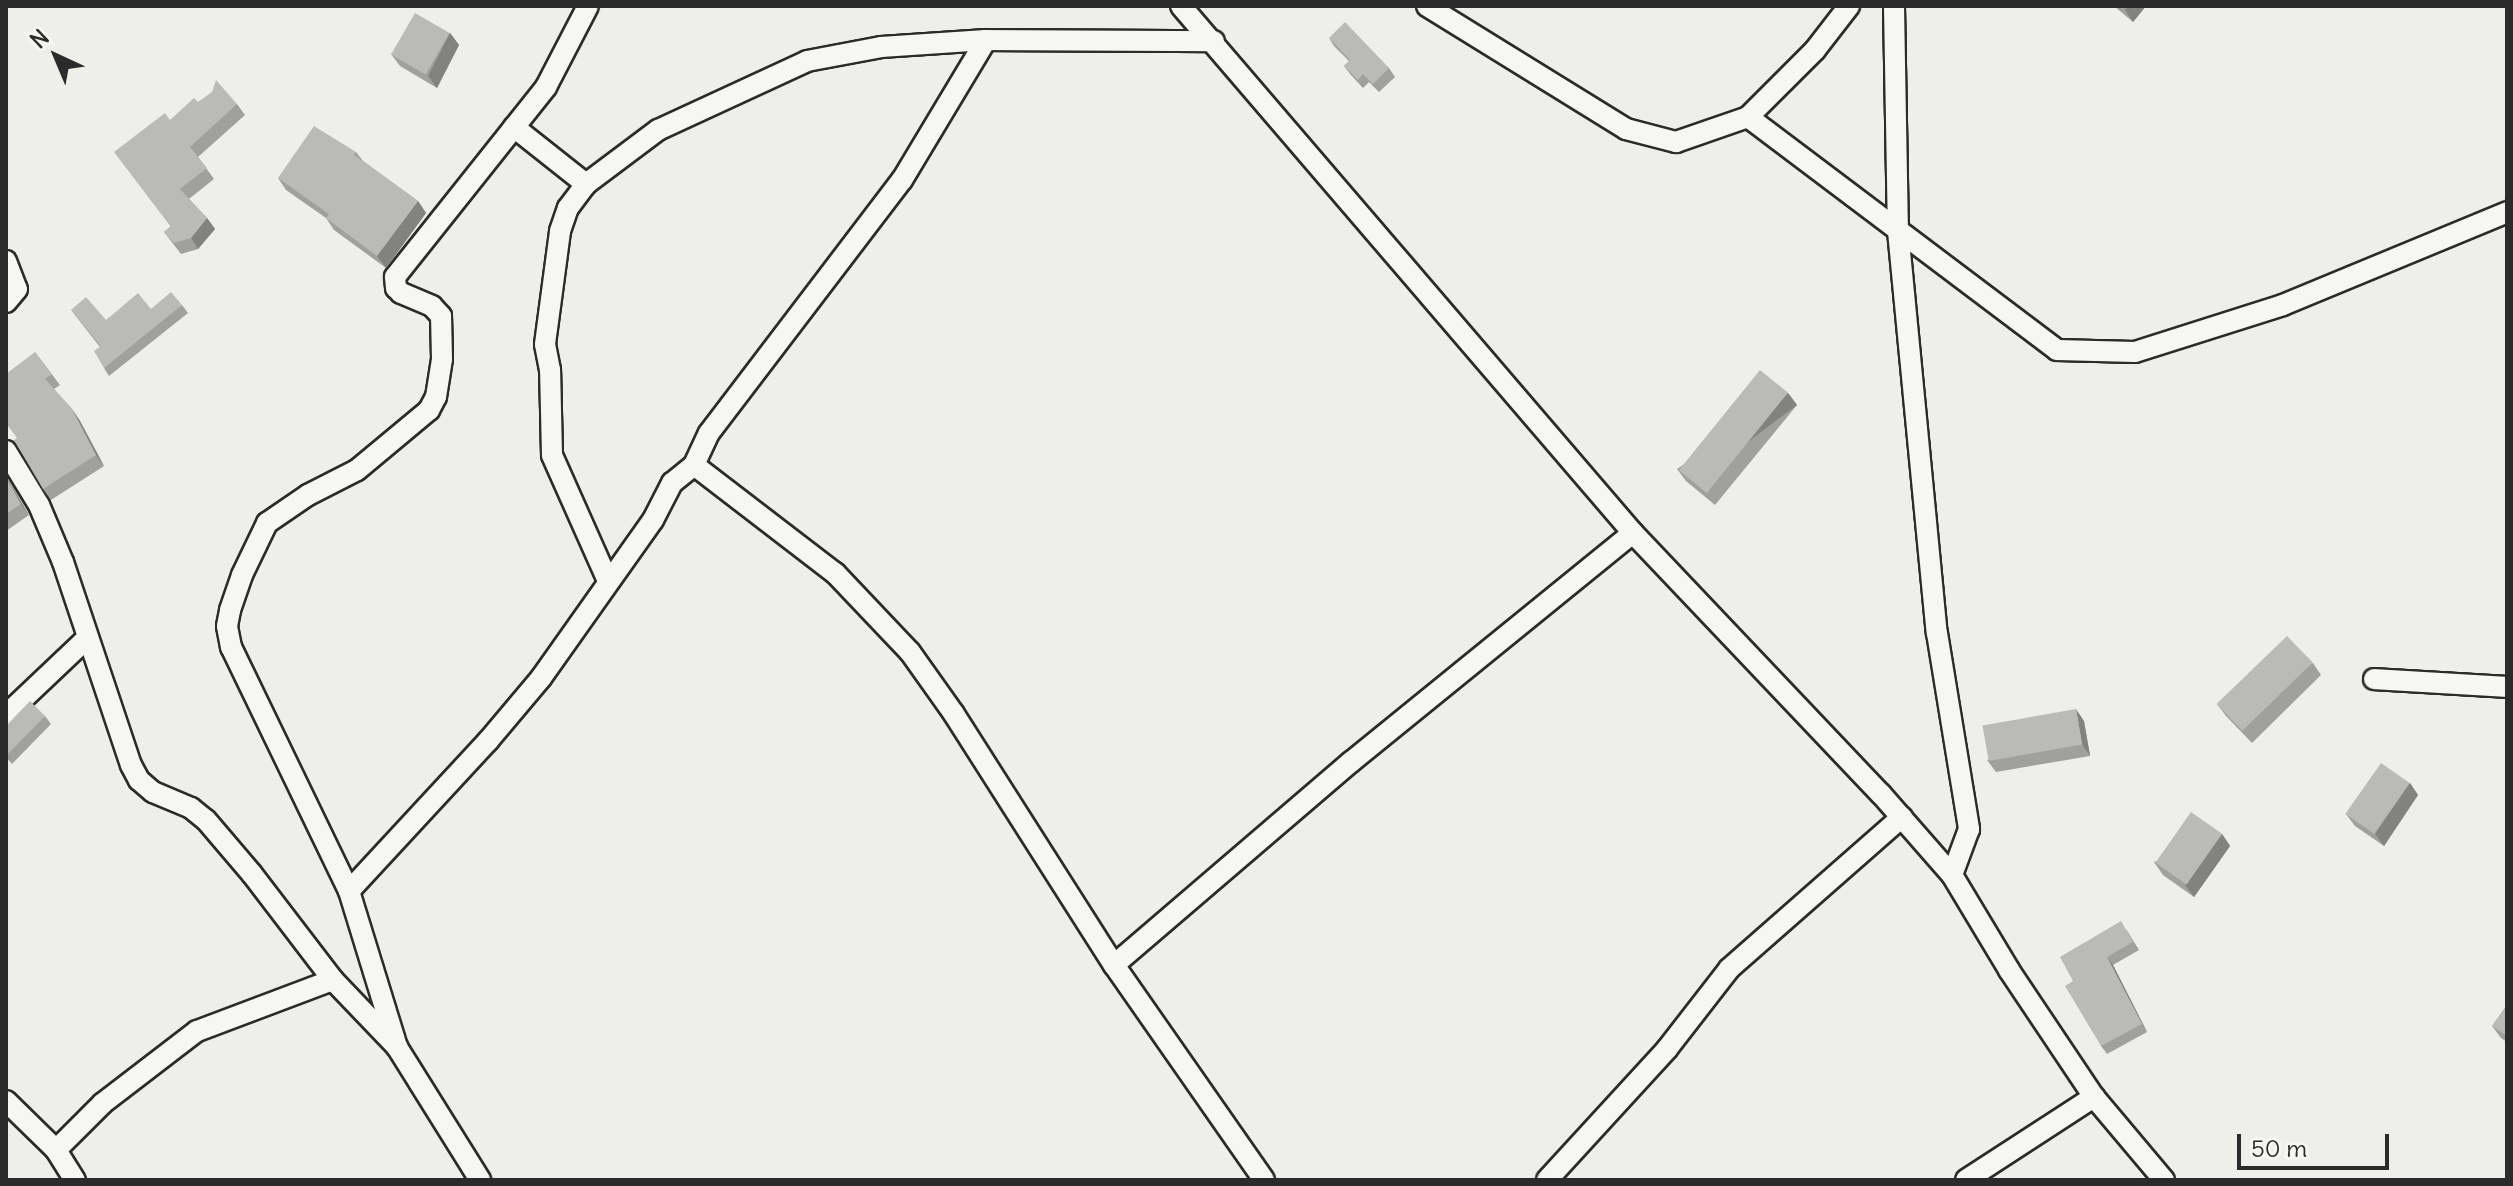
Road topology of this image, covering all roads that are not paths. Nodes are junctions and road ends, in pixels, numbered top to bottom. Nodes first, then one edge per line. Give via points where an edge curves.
1 (588, 6) edge
2 (1181, 6) edge
3 (1427, 6) edge
4 (1849, 6) edge
5 (1894, 6) edge
6 (986, 40) junction
7 (1214, 41) junction
8 (1748, 117) junction
9 (514, 127) junction
10 (586, 184) junction
11 (2507, 212) edge
12 (1898, 231) junction
13 (6, 261) edge
14 (6, 302) edge
15 (6, 451) edge
16 (694, 465) junction
17 (1633, 533) junction
18 (608, 581) junction
19 (87, 638) junction
20 (2374, 679) dead end
21 (2507, 687) edge
22 (6, 715) edge
23 (1902, 817) junction
24 (1952, 875) junction
25 (349, 891) junction
26 (1114, 965) junction
27 (333, 980) junction
28 (397, 1047) junction
29 (2094, 1097) junction
30 (6, 1101) edge
31 (56, 1150) junction
32 (75, 1180) edge
33 (480, 1180) edge
34 (1264, 1180) edge
35 (1547, 1180) edge
36 (1966, 1180) edge
37 (2164, 1180) edge

1 - 9 street via 546,87
2 - 7 street
3 - 8 street via 1647,137 1676,142
4 - 8 street via 1815,50
5 - 12 street
6 - 7 street
6 - 10 street via 881,47 807,61 658,130
6 - 16 street via 902,180 709,433
7 - 17 street
8 - 12 street
9 - 10 street
9 - 25 street via 395,277 401,293 432,306 441,316 442,359 429,410 357,470 267,523 230,610 231,647
10 - 18 street via 568,208 560,231 545,344 552,455
11 - 12 street via 2283,305 2135,352 2057,350
12 - 24 street via 1937,633 1969,829
13 - 14 street via 17,284
15 - 19 street via 39,505
16 - 18 street via 672,483 653,520
16 - 26 street via 835,573 910,652
17 - 23 street
17 - 26 street via 1351,762
18 - 25 street via 541,678
19 - 22 street
19 - 27 street via 139,780 206,820
20 - 21 street
23 - 24 street
23 - 35 street via 1729,969 1667,1049
24 - 29 street
25 - 28 street
26 - 34 street
27 - 28 street
27 - 31 street via 197,1031 103,1103
28 - 33 street
29 - 36 street
29 - 37 street
30 - 31 street
31 - 32 street

